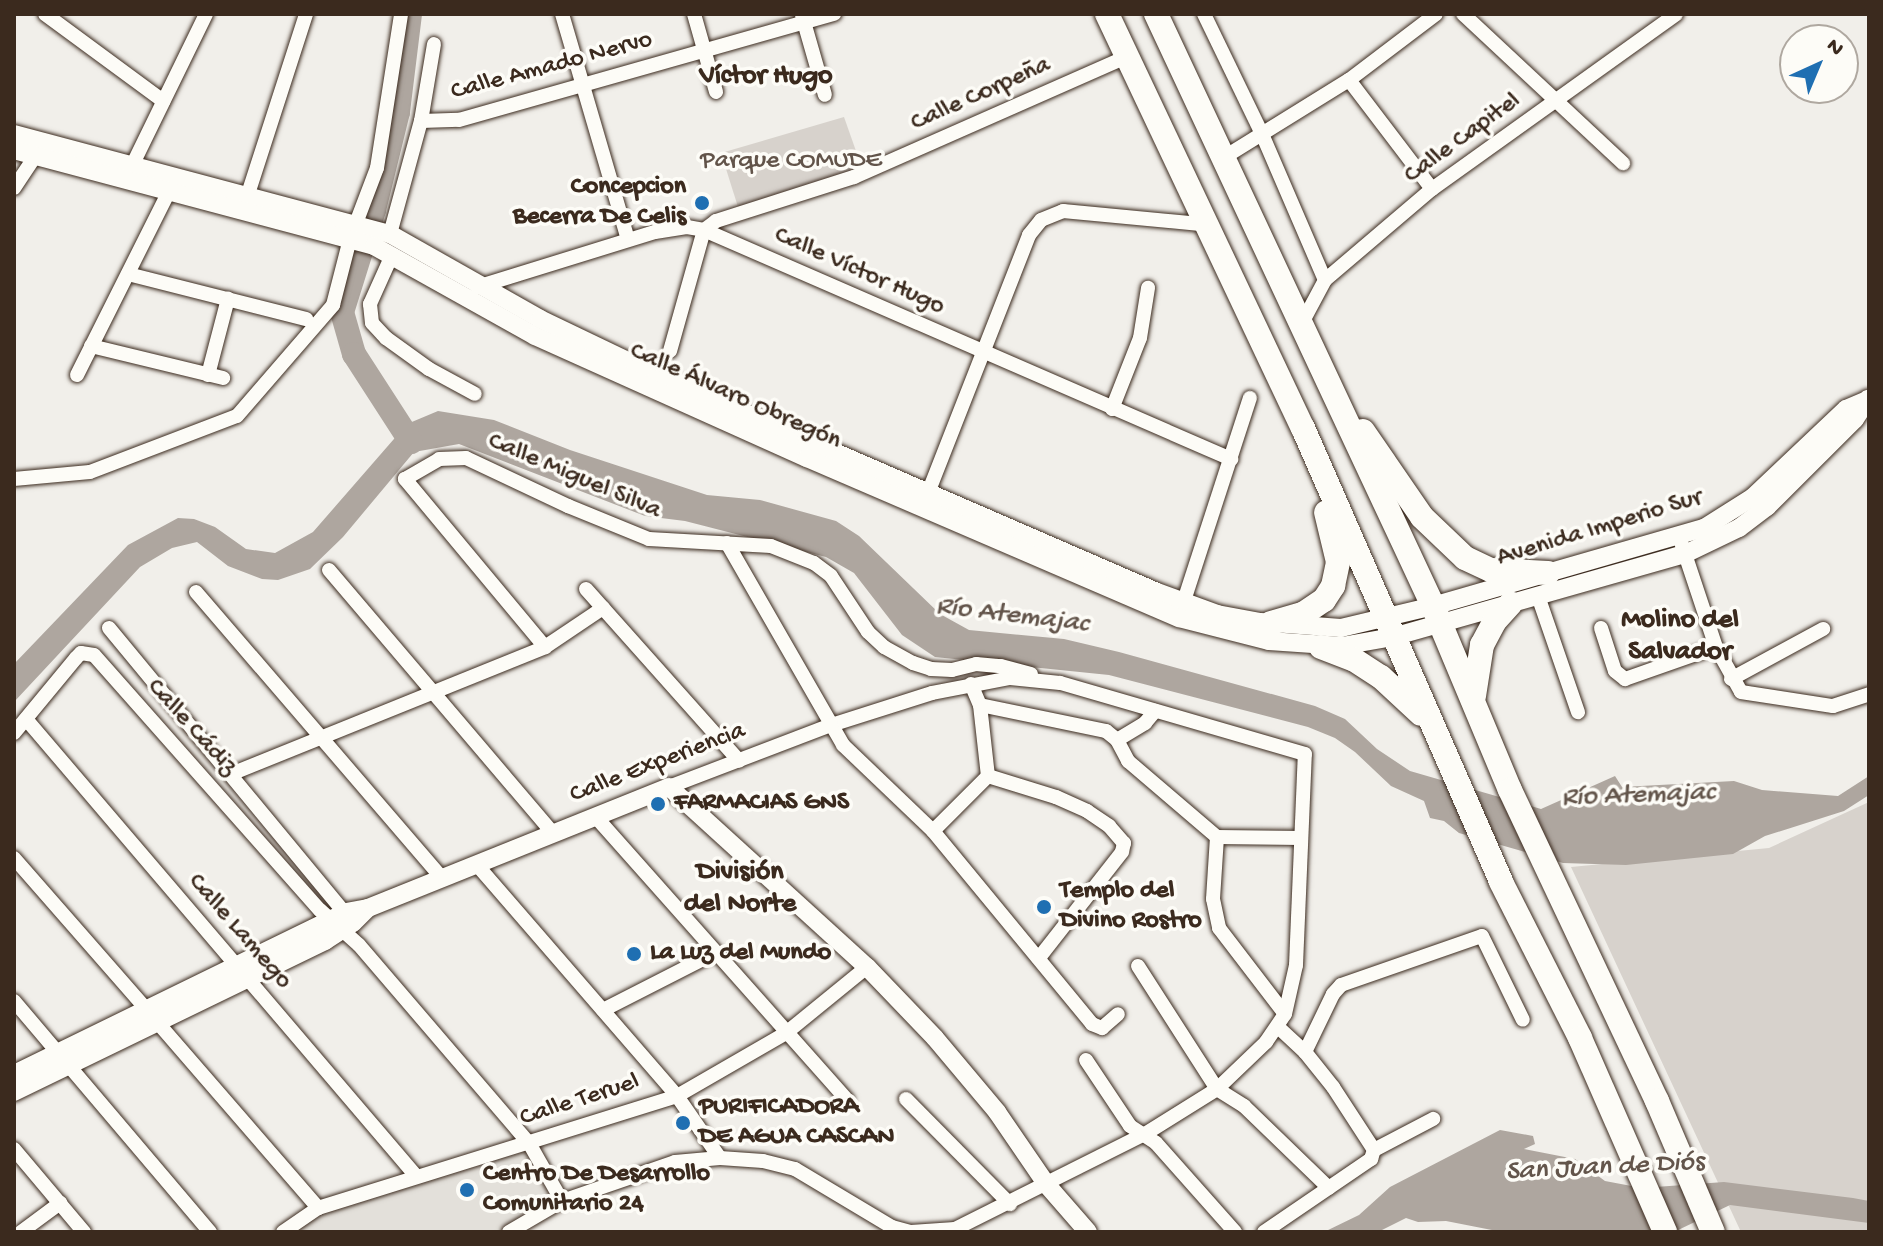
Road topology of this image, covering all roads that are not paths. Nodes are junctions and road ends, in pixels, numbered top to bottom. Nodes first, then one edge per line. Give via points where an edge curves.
1 (45, 14) edge
2 (206, 14) edge
3 (306, 14) edge
4 (401, 14) edge
5 (562, 14) edge
6 (694, 14) edge
7 (834, 14) edge
8 (1107, 14) edge
9 (1156, 14) edge
10 (1204, 14) edge
11 (1436, 14) edge
12 (1463, 14) edge
13 (1676, 14) edge
14 (803, 19) edge
15 (434, 44) dead end
16 (704, 51) junction
17 (1126, 57) junction
18 (1349, 80) junction
19 (583, 85) junction
20 (716, 92) dead end
21 (825, 95) dead end
22 (1556, 100) junction
23 (163, 101) junction
24 (421, 121) junction
25 (14, 134) edge
26 (1262, 134) junction
27 (40, 149) junction
28 (14, 150) edge
29 (1223, 158) junction
30 (1623, 163) dead end
31 (128, 172) junction
32 (14, 188) edge
33 (1432, 189) junction
34 (169, 191) junction
35 (248, 194) junction
36 (1210, 225) junction
37 (704, 230) junction
38 (356, 231) junction
39 (628, 240) junction
40 (386, 242) junction
41 (128, 274) junction
42 (1325, 280) junction
43 (481, 285) junction
44 (1148, 288) dead end
45 (457, 293) junction
46 (228, 299) junction
47 (306, 319) dead end
48 (1301, 325) junction
49 (91, 346) junction
50 (670, 351) dead end
51 (982, 354) junction
52 (77, 375) dead end
53 (475, 394) dead end
54 (1334, 397) junction
55 (1250, 398) dead end
56 (1869, 399) edge
57 (1112, 409) junction
58 (1303, 428) junction
59 (1231, 459) junction
60 (14, 479) edge
61 (928, 493) junction
62 (727, 543) junction
63 (1682, 545) junction
64 (329, 570) dead end
65 (1548, 573) junction
66 (586, 589) dead end
67 (196, 592) dead end
68 (1538, 596) junction
69 (1511, 603) junction
70 (603, 608) junction
71 (1181, 610) junction
72 (1437, 615) junction
73 (1271, 623) junction
74 (1389, 627) junction
75 (109, 628) dead end
76 (1601, 628) dead end
77 (1823, 629) dead end
78 (545, 647) junction
79 (1321, 647) junction
80 (1716, 647) junction
81 (1039, 679) junction
82 (1731, 679) junction
83 (971, 684) junction
84 (433, 693) junction
85 (1869, 694) edge
86 (1474, 702) junction
87 (980, 705) junction
88 (1155, 711) junction
89 (1578, 712) dead end
90 (26, 719) junction
91 (831, 725) junction
92 (14, 733) edge
93 (1436, 734) junction
94 (321, 738) junction
95 (1117, 740) junction
96 (739, 761) junction
97 (231, 774) junction
98 (988, 776) junction
99 (669, 787) junction
100 (595, 816) junction
101 (933, 831) junction
102 (553, 833) junction
103 (1217, 837) junction
104 (1301, 838) junction
105 (14, 858) edge
106 (477, 865) junction
107 (443, 879) junction
108 (343, 922) junction
109 (715, 953) junction
110 (1039, 958) junction
111 (1138, 966) dead end
112 (867, 967) junction
113 (243, 974) junction
114 (14, 1001) edge
115 (603, 1010) junction
116 (1118, 1014) dead end
117 (153, 1017) junction
118 (1523, 1020) dead end
119 (1281, 1021) junction
120 (786, 1033) junction
121 (1305, 1052) junction
122 (64, 1059) junction
123 (1086, 1060) dead end
124 (14, 1074) edge
125 (1217, 1089) junction
126 (14, 1092) edge
127 (677, 1096) junction
128 (906, 1099) dead end
129 (847, 1100) dead end
130 (1433, 1119) dead end
131 (1145, 1134) junction
132 (529, 1143) junction
133 (14, 1149) edge
134 (1374, 1150) junction
135 (720, 1158) junction
136 (416, 1176) junction
137 (1047, 1185) junction
138 (1329, 1188) junction
139 (562, 1201) junction
140 (60, 1203) junction
141 (1010, 1204) junction
142 (318, 1208) junction
143 (21, 1232) edge
144 (84, 1232) edge
145 (210, 1232) edge
146 (283, 1232) edge
147 (509, 1232) edge
148 (1088, 1232) edge
149 (1235, 1232) edge
150 (1264, 1232) edge
151 (1665, 1232) edge
152 (1713, 1232) edge

1 - 23 street
2 - 23 street
3 - 35 street
4 - 38 street via 377,168
5 - 19 street
6 - 16 street
7 - 14 street, Calle Amado Nervo
8 - 17 highway
9 - 29 highway
10 - 26 street
11 - 18 street
12 - 22 street
13 - 22 street, Calle Capitel
14 - 16 street, Calle Amado Nervo
14 - 21 street
15 - 24 street
16 - 19 street, Calle Amado Nervo
16 - 20 street
17 - 36 highway
17 - 37 street, Calle Corpeña via 854,177 736,212
18 - 26 street
18 - 33 street
19 - 24 street, Calle Amado Nervo via 459,120
19 - 39 street
22 - 30 street
22 - 33 street, Calle Capitel
23 - 31 street
24 - 40 street
25 - 27 street, Calle Álvaro Obregón
26 - 29 street
26 - 42 street
27 - 28 street, Calle Álvaro Obregón
27 - 31 street, Calle Álvaro Obregón
27 - 32 street
29 - 48 highway
31 - 34 street, Calle Álvaro Obregón
31 - 35 street, Calle Álvaro Obregón
33 - 42 street, Calle Capitel
34 - 38 street, Calle Álvaro Obregón
34 - 41 street
35 - 38 street, Calle Álvaro Obregón
36 - 51 street via 1063,211 1041,220 1029,235
36 - 58 highway
37 - 39 street, Calle Víctor Hugo via 687,227
37 - 50 street
37 - 51 street, Calle Víctor Hugo
38 - 40 street, Calle Álvaro Obregón
38 - 60 street via 333,305 237,416 90,472
39 - 43 street, Calle Víctor Hugo
40 - 43 street, Calle Álvaro Obregón
40 - 45 street, Calle Álvaro Obregón
40 - 53 street via 370,304 372,323 429,369
41 - 46 street
41 - 49 street
42 - 48 street, Calle Capitel
43 - 45 street, Calle Víctor Hugo
43 - 61 street, Calle Álvaro Obregón via 657,375
44 - 57 street via 1140,338
45 - 71 street, Calle Álvaro Obregón via 535,336 807,458
46 - 47 street
46 - 49 street via 215,377
48 - 54 highway
49 - 52 street
51 - 57 street, Calle Víctor Hugo
51 - 61 street
54 - 65 highway via 1422,517 1457,552 1491,570
54 - 72 highway
55 - 59 street
56 - 63 street, Avenida Imperio Sur via 1846,409 1753,497
57 - 59 street, Calle Víctor Hugo
58 - 73 highway via 1338,571 1318,605
58 - 74 highway
59 - 71 street
61 - 71 street, Calle Álvaro Obregón
62 - 78 street, Calle Miguel Silva via 649,539 466,458 439,459 405,479
62 - 81 street, Calle Miguel Silva via 771,546 814,563 844,592 868,632 913,663 952,670 976,664 1001,666
62 - 91 street
63 - 65 street, Avenida Imperio Sur
63 - 68 street, Avenida Imperio Sur
63 - 80 street
64 - 84 street
65 - 72 street, Avenida Imperio Sur
66 - 70 street
67 - 94 street
68 - 69 street, Avenida Imperio Sur
68 - 89 street
69 - 72 street, Avenida Imperio Sur
69 - 86 highway via 1482,645
70 - 78 street
70 - 96 street
71 - 73 street, Calle Álvaro Obregón
71 - 79 street, Calle Álvaro Obregón via 1228,633
72 - 74 street, Calle Álvaro Obregón
72 - 86 highway
73 - 74 street, Calle Álvaro Obregón
74 - 79 street, Calle Álvaro Obregón
74 - 93 highway
75 - 97 street
76 - 80 street via 1615,671 1625,679
77 - 82 street
78 - 84 street
79 - 93 highway via 1381,677
80 - 82 street
81 - 83 street, Calle Experiencia
81 - 88 street
82 - 85 street via 1745,694 1821,705
83 - 87 street
83 - 91 street, Calle Experiencia
84 - 94 street
84 - 102 street
86 - 152 highway
87 - 95 street via 1094,728
87 - 98 street
88 - 95 street
88 - 104 street via 1305,754
90 - 92 street, Calle Cádiz
90 - 108 street, Calle Cádiz via 81,653 94,655
90 - 113 street, Calle Lamego
91 - 96 street, Calle Experiencia
91 - 101 street via 863,767
93 - 151 highway
94 - 97 street
94 - 107 street
95 - 103 street via 1128,761
96 - 99 street, Calle Experiencia
97 - 108 street
98 - 101 street
98 - 110 street via 1087,811 1124,843
99 - 100 street, Calle Experiencia
99 - 112 street
100 - 102 street, Calle Experiencia
100 - 109 street
101 - 110 street
102 - 106 street, Calle Experiencia
103 - 104 street
103 - 119 street via 1214,914
104 - 119 street via 1296,965
105 - 117 street
106 - 107 street, Calle Experiencia
106 - 115 street
107 - 108 street, Calle Experiencia
108 - 113 street, Calle Experiencia
108 - 132 street
109 - 115 street
109 - 120 street
110 - 116 street via 1096,1027
111 - 125 street
112 - 120 street, Calle Teruel
112 - 137 street via 997,1112
113 - 117 street, Calle Experiencia
113 - 136 street, Calle Lamego
114 - 122 street
115 - 127 street
117 - 122 street, Calle Experiencia
117 - 142 street
118 - 121 street via 1482,936 1341,985
119 - 121 street
119 - 125 street via 1252,1058
120 - 127 street, Calle Teruel
120 - 129 street
121 - 134 street
122 - 124 street, Calle Experiencia
122 - 126 street, Calle Experiencia
122 - 145 street
123 - 131 street via 1130,1126
125 - 131 street
125 - 138 street via 1244,1106
127 - 132 street, Calle Teruel
127 - 135 street
128 - 141 street
130 - 134 street
131 - 137 street
131 - 149 street
132 - 136 street, Calle Teruel
132 - 139 street
133 - 140 street
134 - 138 street via 1371,1159
135 - 139 street via 675,1162
135 - 141 street via 795,1169 872,1217 911,1232 955,1229
136 - 142 street, Calle Teruel
137 - 141 street
137 - 148 street
138 - 150 street
139 - 147 street
140 - 143 street
140 - 144 street
142 - 146 street, Calle Teruel

